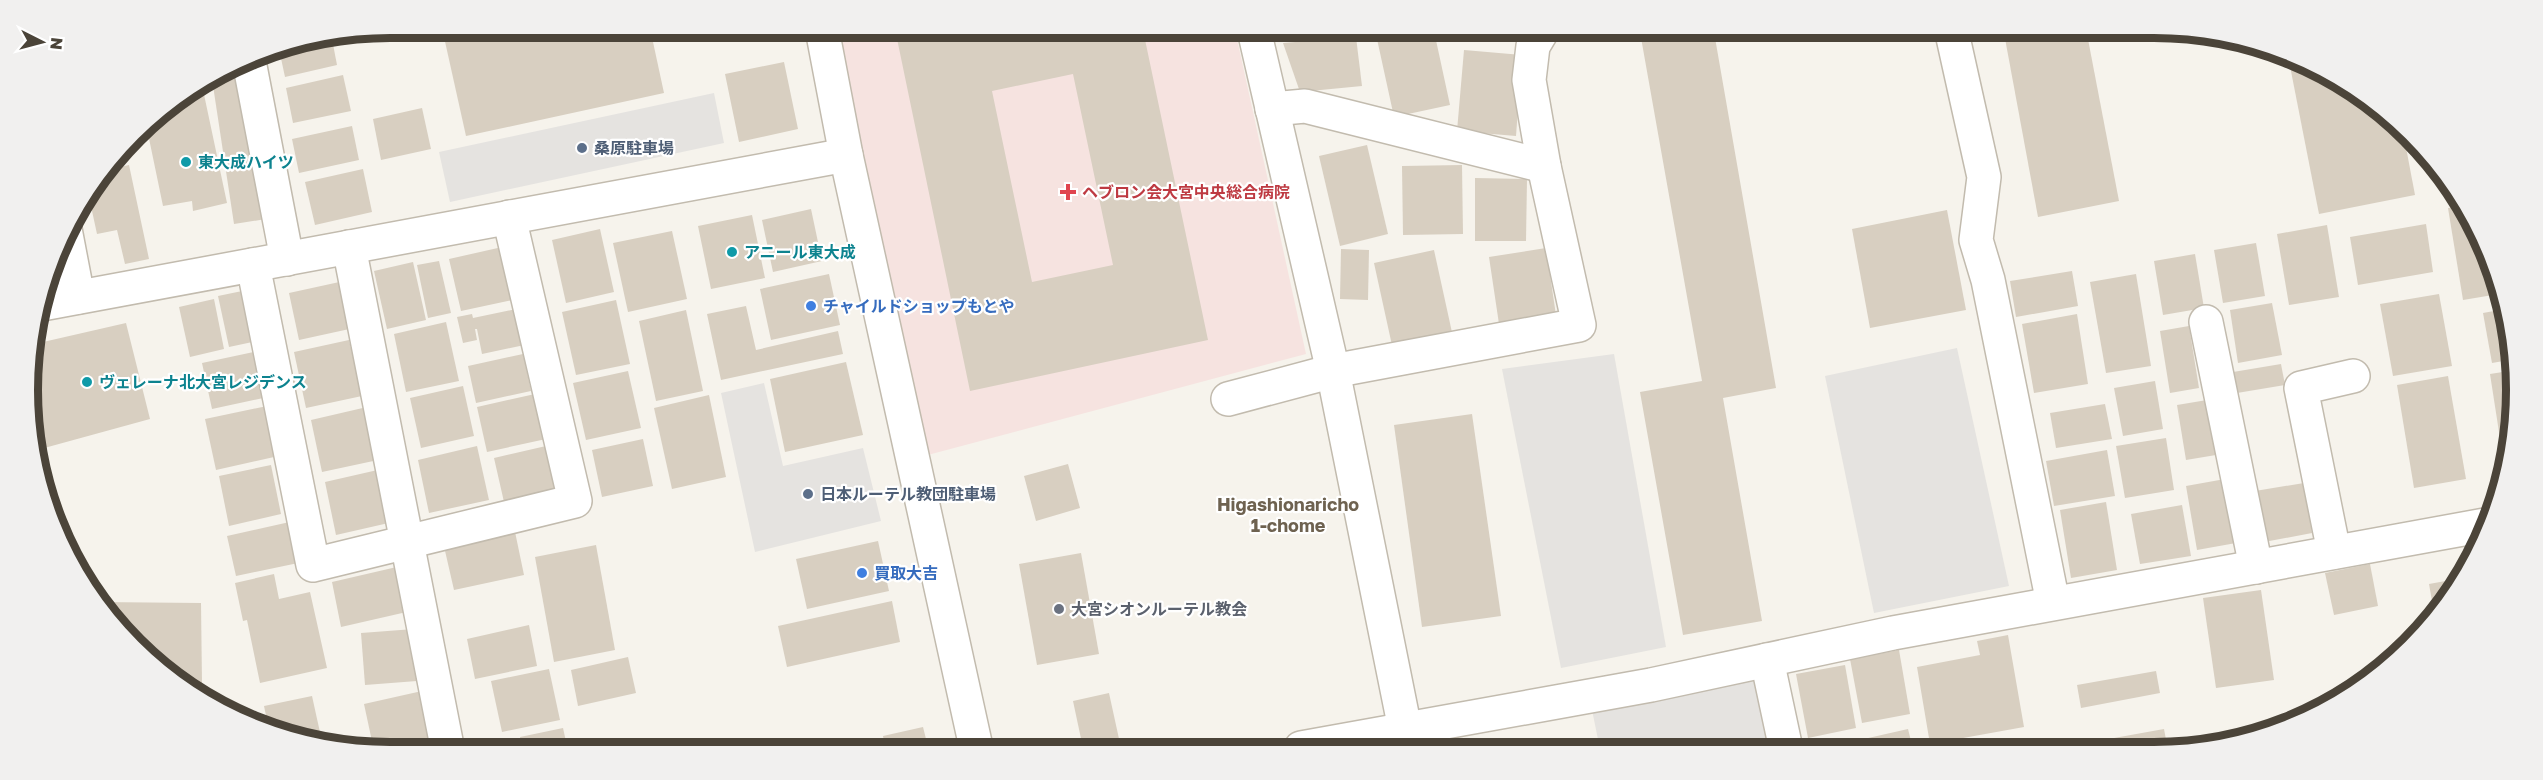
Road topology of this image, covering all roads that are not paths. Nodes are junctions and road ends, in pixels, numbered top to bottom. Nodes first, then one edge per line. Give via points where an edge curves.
1 (824, 38) edge
2 (1256, 38) edge
3 (1538, 38) edge
4 (1953, 38) edge
5 (250, 66) edge
6 (1272, 109) junction
7 (846, 154) junction
8 (1544, 166) junction
9 (510, 217) junction
10 (68, 246) edge
11 (349, 247) junction
12 (287, 259) junction
13 (253, 265) junction
14 (78, 297) junction
15 (49, 303) edge
16 (2206, 322) dead end
17 (1333, 371) junction
18 (2353, 376) dead end
19 (1228, 399) dead end
20 (2478, 526) edge
21 (407, 544) junction
22 (2334, 552) junction
23 (2256, 567) junction
24 (2053, 603) junction
25 (1767, 660) junction
26 (1405, 729) junction
27 (446, 742) edge
28 (975, 742) edge
29 (1334, 742) edge
30 (1784, 742) edge

1 - 7 street
2 - 6 street
3 - 8 street via 1533,46 1529,80
4 - 24 street via 1984,177 1976,240 1988,280
5 - 12 street
6 - 8 street via 1305,106
6 - 17 street
7 - 9 street
7 - 28 street
8 - 17 street via 1579,325
9 - 11 street
9 - 21 street via 575,501
10 - 14 street
11 - 12 street
11 - 21 street
12 - 13 street
13 - 14 street
13 - 21 street via 313,566
14 - 15 street
16 - 23 street
17 - 19 street
17 - 26 street
18 - 22 street via 2301,388
20 - 22 street
21 - 27 street
22 - 23 street
23 - 24 street
24 - 25 street
25 - 26 street
25 - 30 street
26 - 29 street

